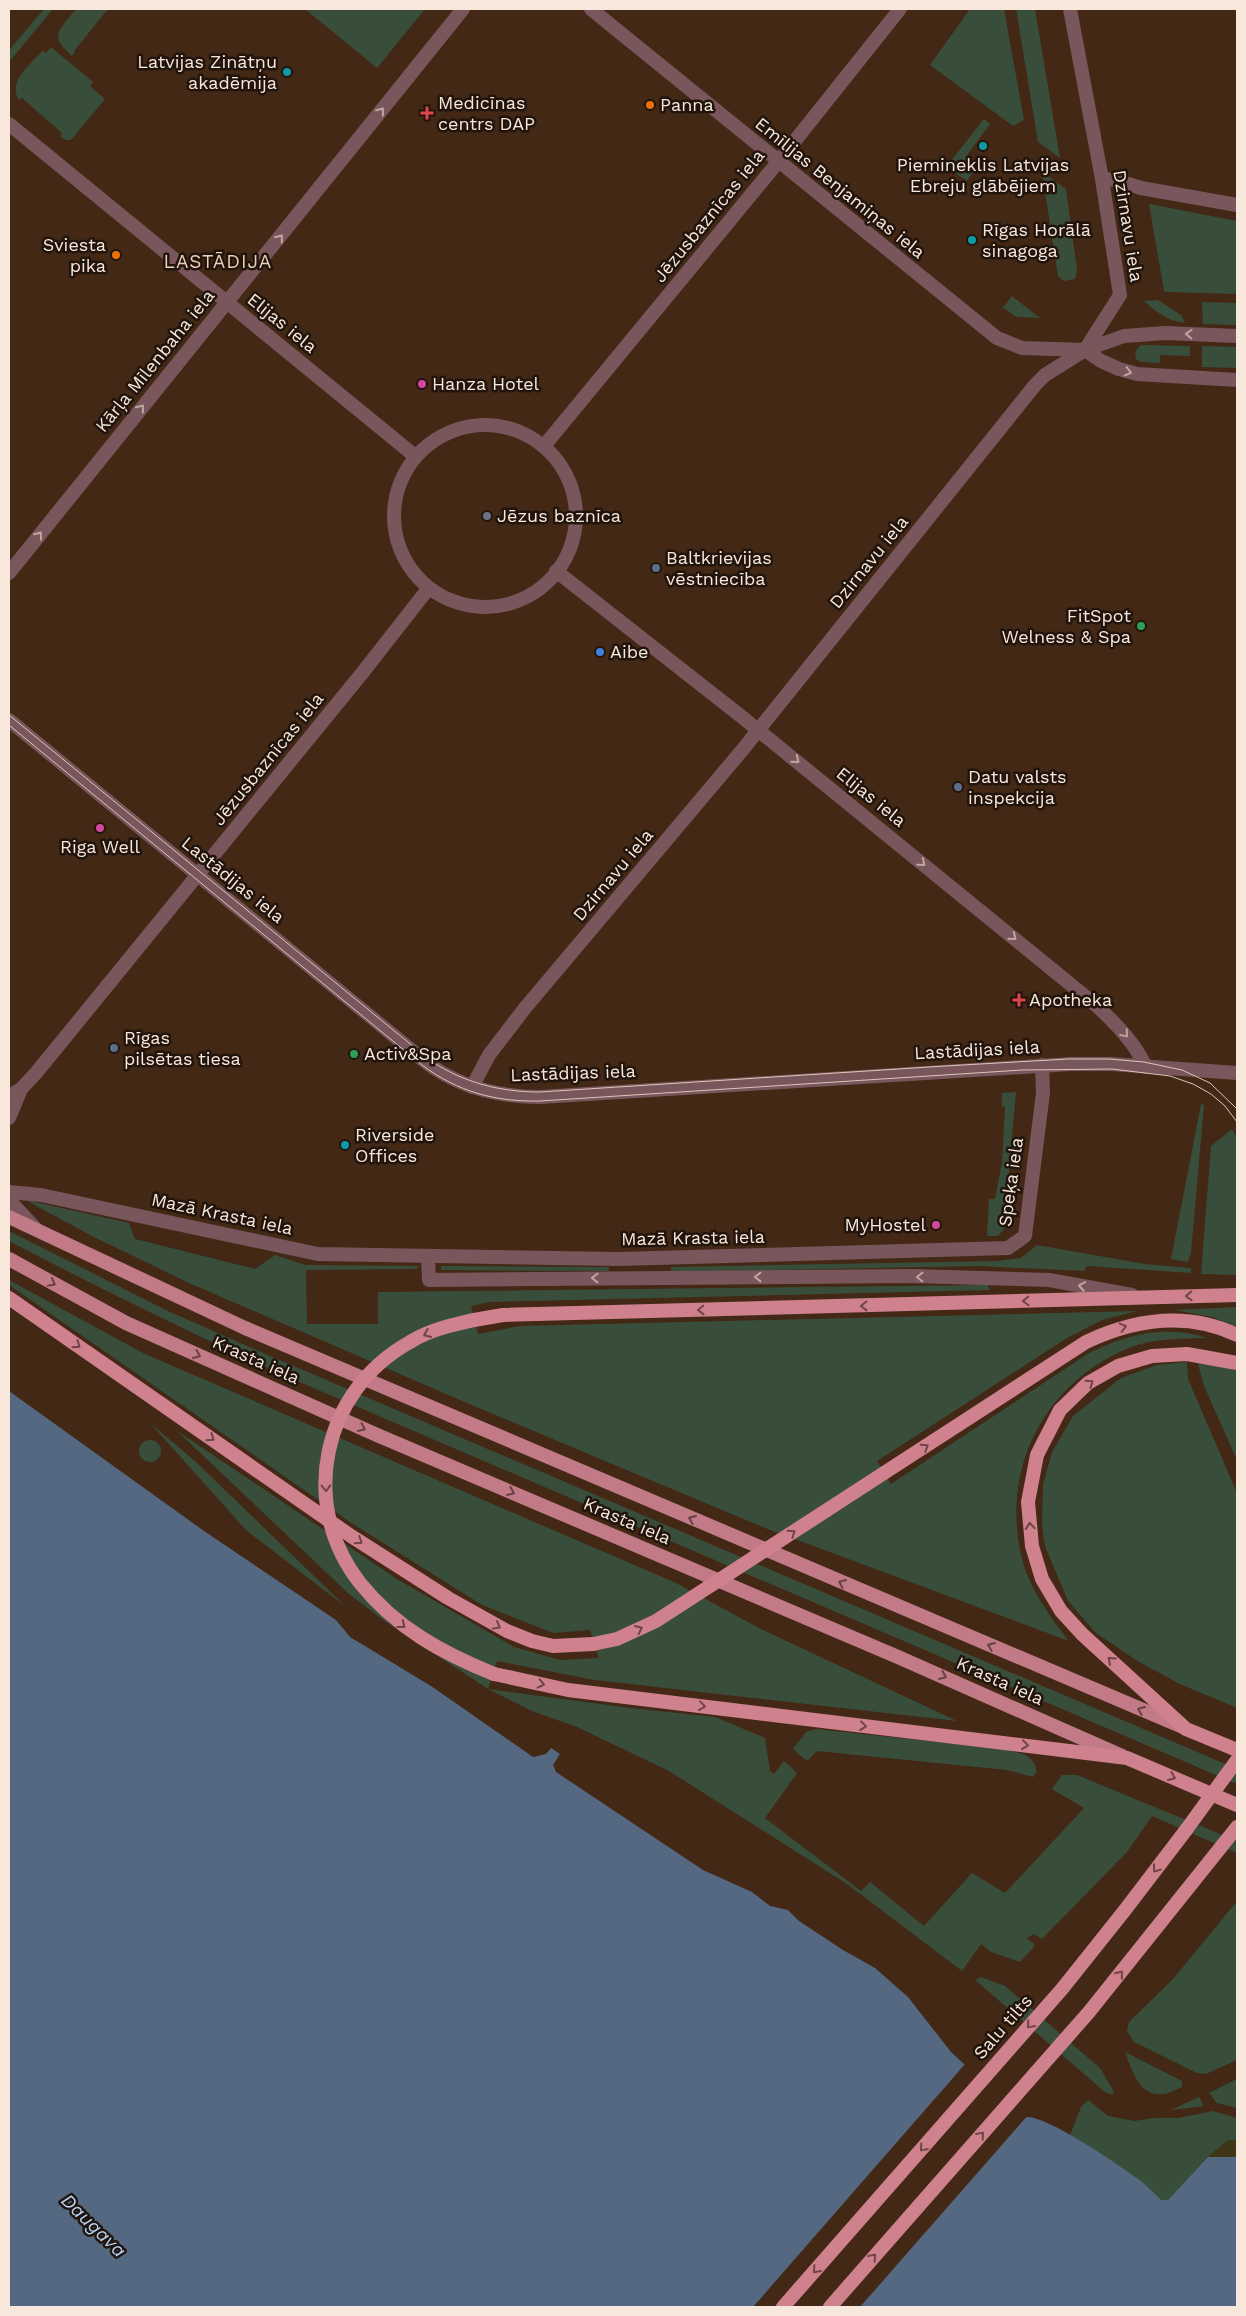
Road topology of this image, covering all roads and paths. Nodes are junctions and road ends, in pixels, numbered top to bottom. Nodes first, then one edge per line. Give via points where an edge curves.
1 (463, 9) edge
2 (590, 9) edge
3 (900, 9) edge
4 (1070, 9) edge
5 (9, 124) edge
6 (778, 162) junction
7 (1102, 179) junction
8 (1237, 205) edge
9 (227, 303) junction
10 (1237, 336) edge
11 (1085, 350) junction
12 (1237, 380) edge
13 (544, 446) junction
14 (415, 456) junction
15 (556, 571) junction
16 (9, 573) edge
17 (428, 589) junction
18 (9, 720) edge
19 (758, 730) junction
20 (198, 875) junction
21 (1042, 1065) junction
22 (1146, 1067) junction
23 (1237, 1073) edge
24 (472, 1087) junction
25 (15, 1093) edge
26 (9, 1118) edge
27 (9, 1192) edge
28 (9, 1200) edge
29 (9, 1217) edge
30 (38, 1230) junction
31 (958, 1251) joint
32 (428, 1257) junction
33 (9, 1260) edge
34 (1237, 1294) edge
35 (1147, 1297) junction
36 (9, 1298) edge
37 (1237, 1335) edge
38 (1237, 1363) edge
39 (1186, 1729) junction
40 (1237, 1750) edge
41 (1127, 1758) junction
42 (1237, 1760) edge
43 (1237, 1805) edge
44 (1237, 1826) edge
45 (783, 2307) edge
46 (830, 2307) edge

9 -> 1 street, Kārļa Mīlenbaha iela
2 - 6 street, Emīlijas Benjamiņas iela
3 - 6 street, Jēzusbaznīcas iela
4 - 7 street, Dzirnavu iela
5 - 9 street, Elijas iela
6 - 11 street, Emīlijas Benjamiņas iela via 997,338 1022,348
6 - 13 street, Jēzusbaznīcas iela
7 - 8 street
7 - 11 street, Dzirnavu iela via 1120,295
9 - 14 street, Elijas iela
16 -> 9 street, Kārļa Mīlenbaha iela
10 -> 11 street, Emīlijas Benjamiņas iela via 1165,333 1124,336
11 -> 12 street via 1119,370 1138,374
11 - 19 street, Dzirnavu iela via 1035,385
13 - 14 street via 520,431 492,425 473,426 437,438
13 - 15 street via 563,467 574,493 577,521 571,549
14 - 17 street via 399,482 393,511 396,540 408,567
15 - 17 street via 530,596 510,605 482,608 453,603
15 - 19 street, Elijas iela
17 - 20 street, Jēzusbaznīcas iela
18 - 20 street, Lastādijas iela
19 -> 22 street, Elijas iela via 1097,1006 1126,1033
19 - 24 street, Dzirnavu iela via 525,1008 489,1055
20 - 24 street, Lastādijas iela via 427,1063
20 - 25 street, Jēzusbaznīcas iela
21 - 22 street, Lastādijas iela
21 - 24 street, Lastādijas iela via 540,1097 509,1095
21 - 31 street, Speķa iela via 1042,1093 1026,1236 1008,1248
22 - 23 street, Lastādijas iela
25 - 26 street, Jēzusbaznīcas iela
27 - 32 street, Mazā Krasta iela via 41,1195 318,1254
28 - 30 street, Krasta iela
29 - 30 main road, Krasta iela
39 -> 30 main road, Krasta iela via 245,1328
31 - 32 street, Mazā Krasta iela via 618,1259
35 -> 32 street via 1049,1280 1000,1278 429,1280
33 -> 41 main road, Krasta iela via 135,1327 377,1435
34 -> 35 highway
35 -> 41 highway, bridge via 503,1315 474,1320 410,1342 386,1358 368,1375 348,1402 336,1423 327,1458 326,1496 336,1539 360,1583 408,1630 452,1657 494,1674 568,1690
36 -> 37 highway, bridge via 351,1536 448,1598 507,1631 554,1646 617,1639 656,1621 1086,1342 1113,1329 1142,1322 1172,1320 1202,1324
39 -> 38 highway via 1061,1611 1042,1579 1032,1546 1028,1502 1037,1455 1060,1410 1088,1383 1118,1366 1152,1356 1188,1354
39 - 40 highway, Krasta iela
41 -> 43 highway, Krasta iela
42 -> 45 highway, Salu tilts, bridge via 1126,1910 1062,1989
46 -> 44 highway via 1089,2012

